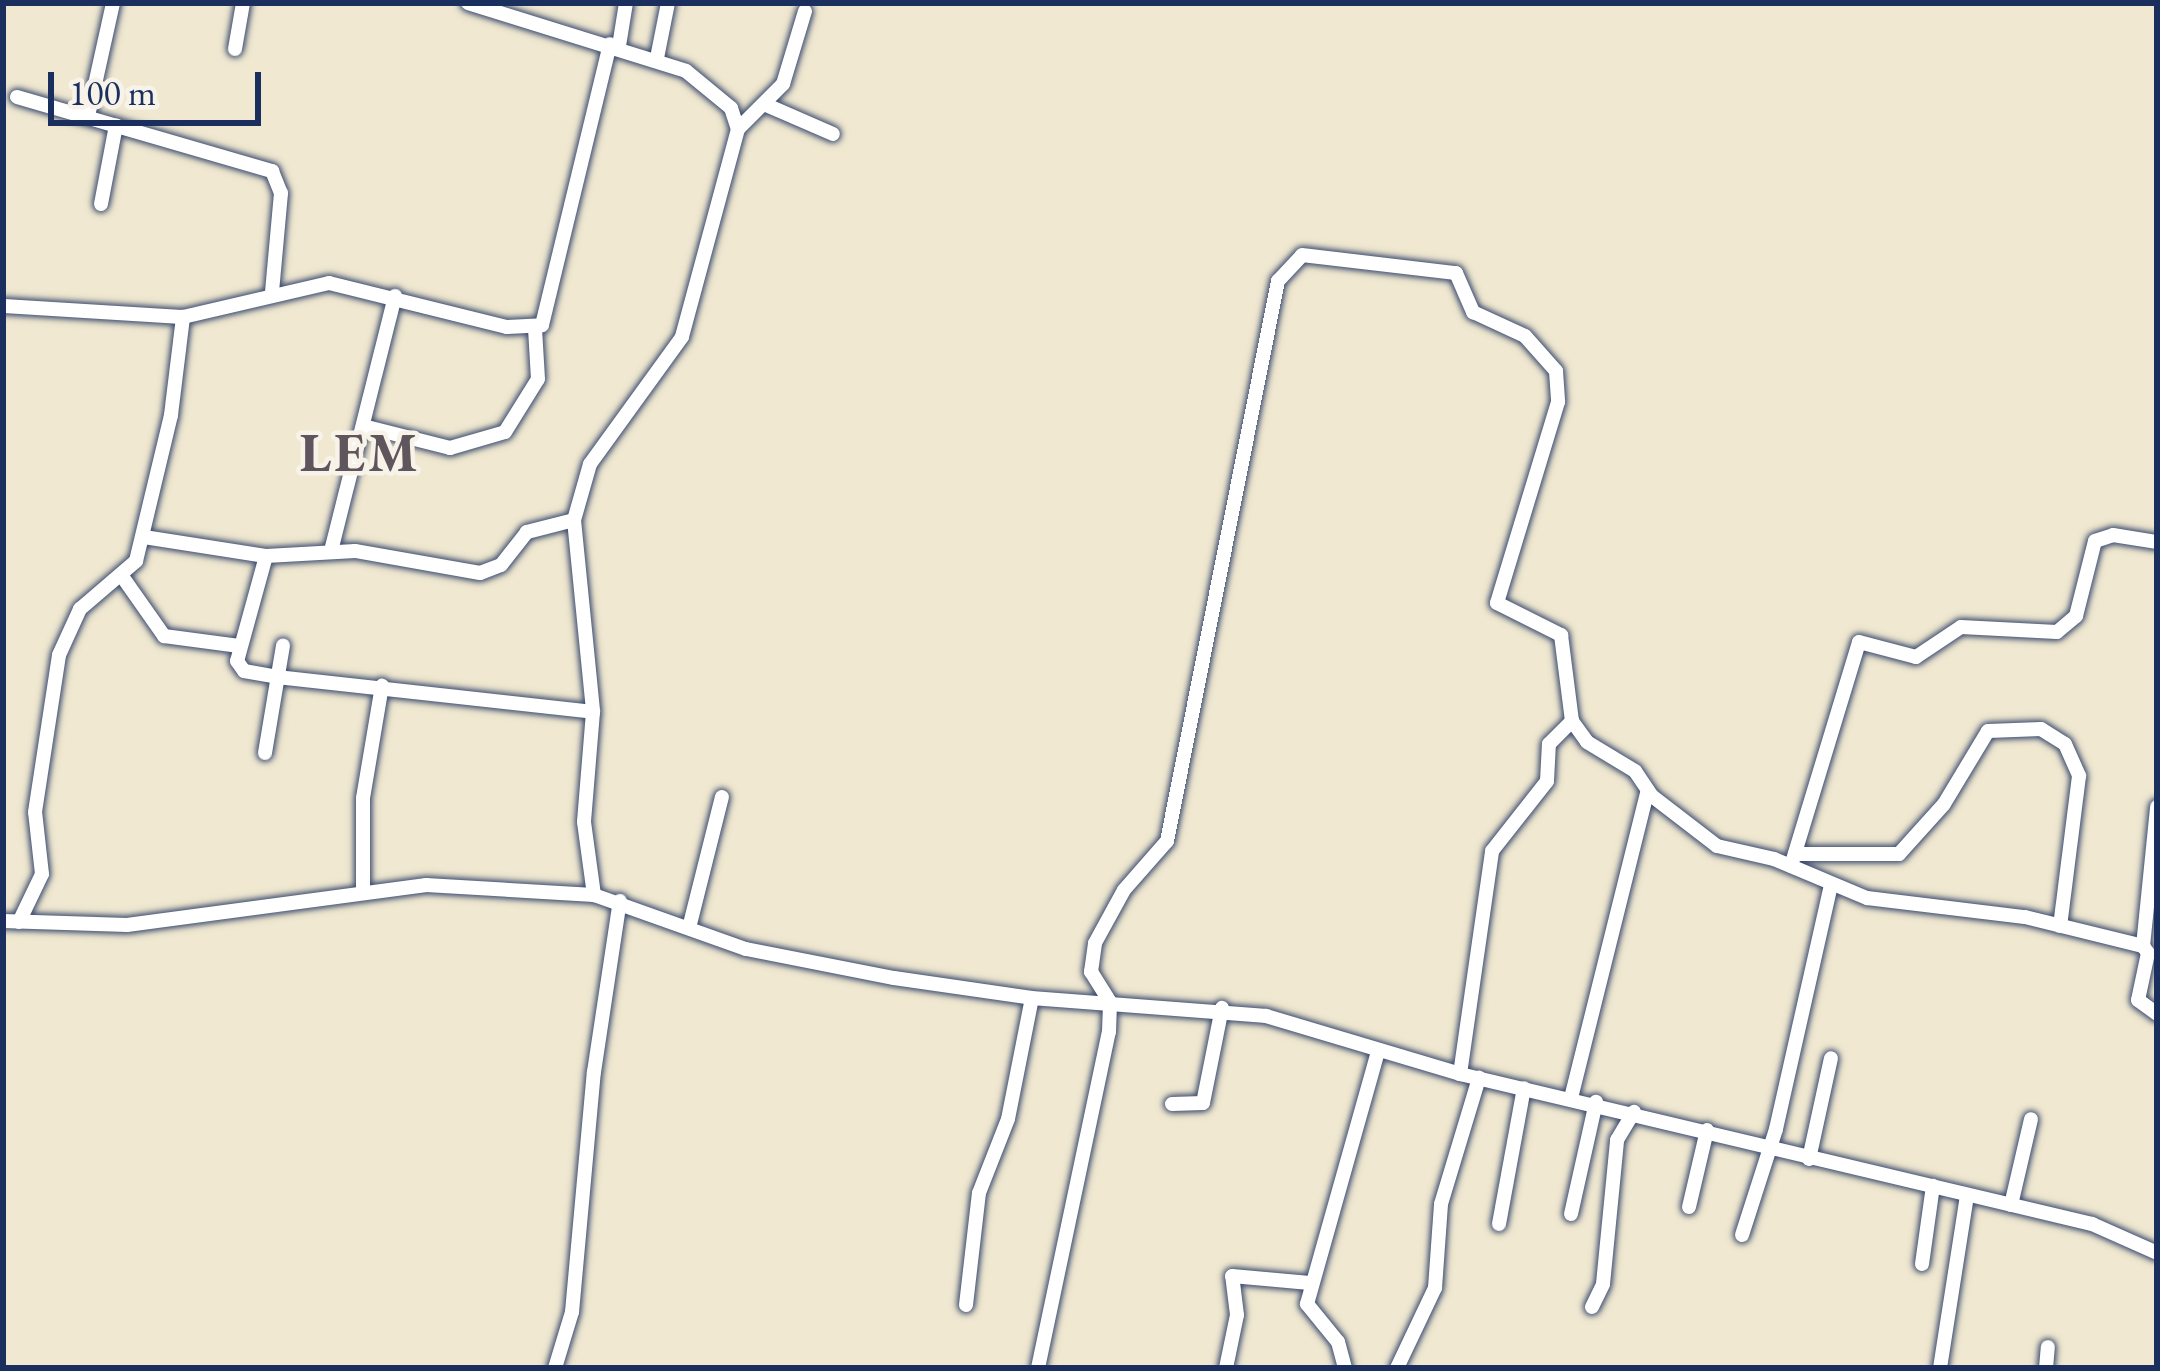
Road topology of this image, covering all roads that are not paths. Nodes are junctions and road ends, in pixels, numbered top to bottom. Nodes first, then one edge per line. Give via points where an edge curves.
1 (112, 3) edge
2 (243, 3) edge
3 (468, 3) edge
4 (626, 3) edge
5 (668, 3) edge
6 (805, 11) dead end
7 (615, 45) junction
8 (235, 49) dead end
9 (657, 58) junction
10 (17, 98) dead end
11 (764, 104) junction
12 (88, 116) junction
13 (116, 124) junction
14 (738, 129) junction
15 (833, 134) dead end
16 (101, 204) dead end
17 (272, 292) junction
18 (394, 296) junction
19 (3, 306) edge
20 (183, 317) junction
21 (535, 329) junction
22 (362, 426) junction
23 (574, 520) junction
24 (144, 537) junction
25 (2157, 542) edge
26 (332, 550) junction
27 (266, 556) junction
28 (124, 579) junction
29 (283, 645) dead end
30 (239, 646) junction
31 (277, 677) junction
32 (382, 686) junction
33 (593, 712) junction
34 (1572, 721) junction
35 (265, 753) dead end
36 (1648, 790) junction
37 (722, 796) dead end
38 (2157, 807) edge
39 (1793, 860) junction
40 (1831, 884) junction
41 (363, 893) junction
42 (594, 895) junction
43 (620, 901) junction
44 (11, 921) edge
45 (689, 924) junction
46 (2060, 926) junction
47 (2149, 951) edge
48 (1032, 998) junction
49 (1110, 1002) junction
50 (1222, 1008) junction
51 (2157, 1014) edge
52 (1378, 1052) junction
53 (1831, 1058) dead end
54 (1460, 1074) junction
55 (1479, 1078) junction
56 (1524, 1088) junction
57 (1571, 1098) junction
58 (1596, 1102) junction
59 (1172, 1104) dead end
60 (1634, 1112) junction
61 (2031, 1119) dead end
62 (1707, 1130) junction
63 (1769, 1147) junction
64 (1809, 1159) junction
65 (1934, 1186) junction
66 (1967, 1196) junction
67 (2011, 1205) junction
68 (1688, 1207) dead end
69 (1571, 1214) dead end
70 (1499, 1224) dead end
71 (1742, 1235) dead end
72 (2157, 1253) edge
73 (1922, 1264) dead end
74 (1310, 1283) junction
75 (965, 1305) dead end
76 (1592, 1306) dead end
77 (2048, 1347) dead end
78 (555, 1368) edge
79 (1038, 1368) edge
80 (1226, 1368) edge
81 (1345, 1368) edge
82 (1397, 1368) edge
83 (1940, 1368) edge
84 (2046, 1368) edge

1 - 12 street
2 - 8 street
3 - 7 street
4 - 7 street
5 - 9 street
6 - 11 street via 790,68
7 - 9 street
7 - 21 street via 548,316
9 - 14 street via 712,90
10 - 12 street
11 - 14 street
11 - 15 street
12 - 13 street
13 - 16 street
13 - 17 street via 272,171 281,193
14 - 23 street via 682,337 590,464
17 - 18 street via 329,283
17 - 20 street
18 - 21 street
18 - 22 street
19 - 20 street
20 - 24 street
21 - 22 street via 538,379 506,432 450,448
22 - 26 street
23 - 26 street via 527,532 501,565 480,573
23 - 33 street
24 - 27 street
24 - 28 street
25 - 39 street via 2114,535 2095,541 2076,616 2057,632 1961,627 1916,657 1859,642
26 - 27 street
27 - 30 street
28 - 30 street via 164,635
28 - 44 street via 80,609 58,655 35,812 41,874
29 - 31 street
30 - 31 street via 240,669
31 - 32 street
31 - 35 street
32 - 33 street
32 - 41 street via 363,797
33 - 42 street via 584,822
34 - 36 street
34 - 49 street via 1561,635 1508,613 1497,595 1558,402 1548,358 1525,335 1473,312 1456,273 1331,253 1290,261 1278,281 1229,503 1167,841 1124,890 1095,943 1094,985
34 - 54 street via 1549,744 1547,781 1492,850
36 - 39 street via 1705,840
36 - 57 street
37 - 45 street
38 - 47 street
39 - 40 street
39 - 46 street via 1899,854 1944,804 1988,731 2042,729 2065,744 2079,776
40 - 46 street via 1910,908
40 - 63 street
41 - 42 street via 426,885
41 - 44 street via 127,925
42 - 43 street
43 - 45 street
43 - 78 street via 593,1072 572,1312
45 - 48 street via 768,954
46 - 47 street
47 - 51 street via 2138,1000
48 - 49 street
48 - 75 street via 1008,1119 979,1193
49 - 50 street
49 - 79 street
50 - 52 street
50 - 59 street via 1203,1103
52 - 54 street
52 - 74 street
53 - 64 street
54 - 55 street
55 - 56 street
55 - 82 street via 1441,1204 1435,1288
56 - 57 street
56 - 70 street
57 - 58 street
58 - 60 street
58 - 69 street
60 - 62 street
60 - 76 street via 1617,1140 1603,1285
61 - 67 street
62 - 63 street
62 - 68 street
63 - 64 street
63 - 71 street
64 - 65 street
65 - 66 street
65 - 73 street
66 - 67 street
66 - 83 street
67 - 72 street via 2119,1232
74 - 80 street via 1232,1276 1237,1315
74 - 81 street via 1310,1317 1337,1342
77 - 84 street

